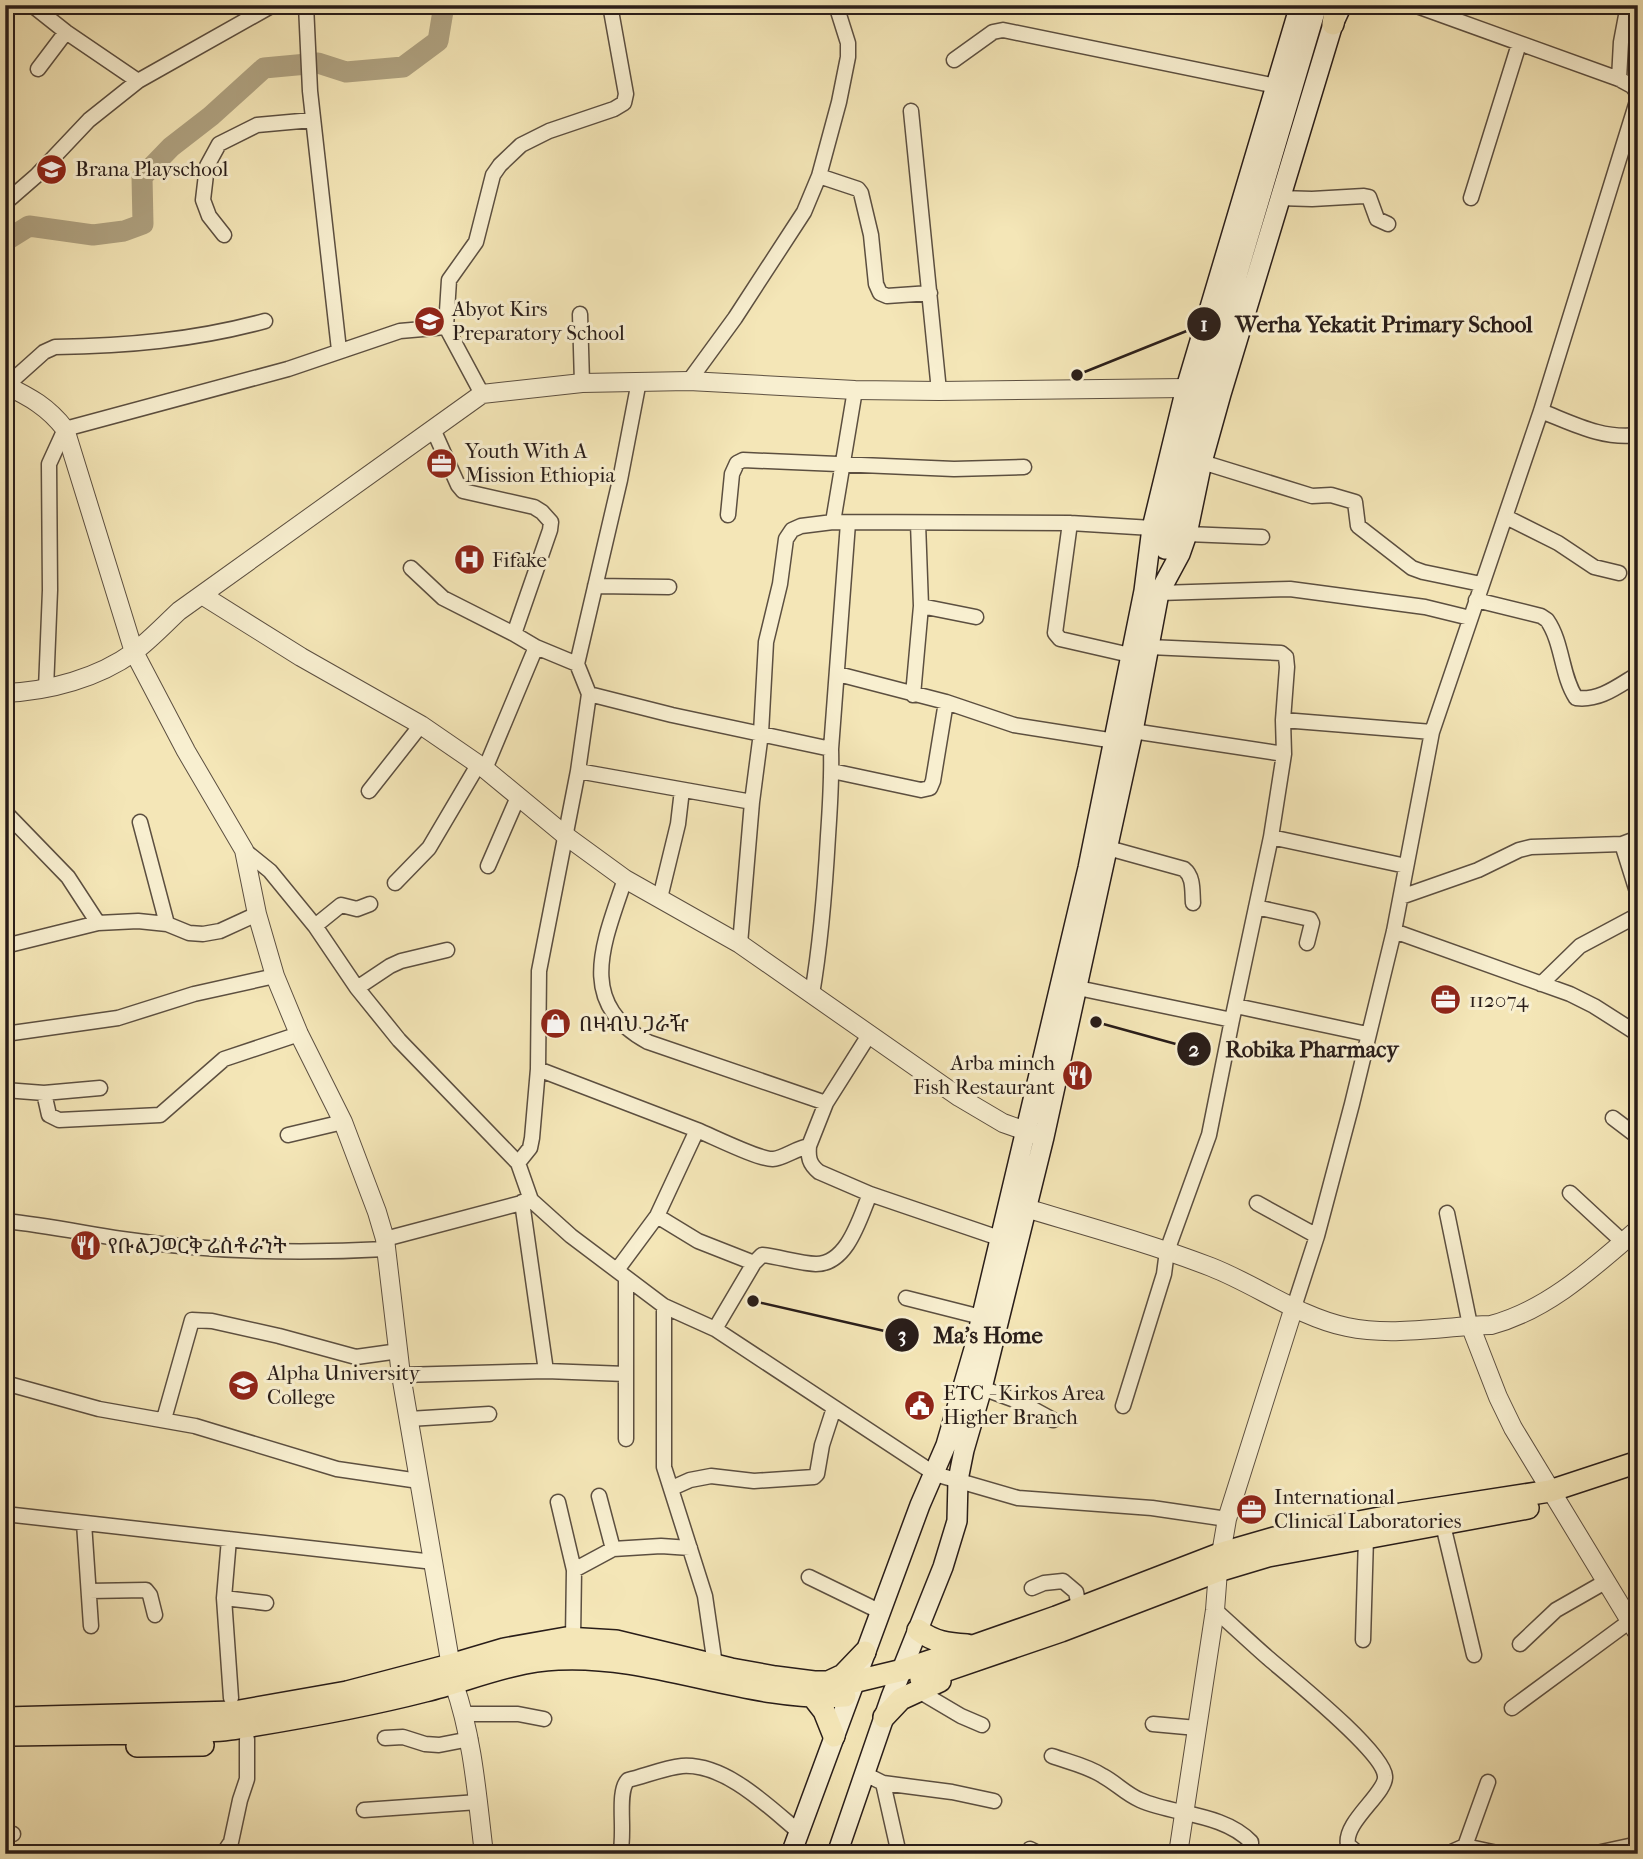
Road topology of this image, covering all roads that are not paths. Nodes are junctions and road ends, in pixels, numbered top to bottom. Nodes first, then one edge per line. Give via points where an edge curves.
1 (32, 5) edge
2 (272, 5) edge
3 (306, 5) edge
4 (610, 5) edge
5 (836, 5) edge
6 (1300, 5) edge
7 (1317, 5) edge
8 (1414, 5) edge
9 (1628, 5) edge
10 (1337, 11) edge
11 (66, 32) junction
12 (1519, 44) junction
13 (954, 60) dead end
14 (38, 69) dead end
15 (1619, 79) junction
16 (138, 81) junction
17 (1276, 86) junction
18 (1638, 96) edge
19 (911, 111) dead end
20 (312, 120) junction
21 (819, 176) junction
22 (1279, 198) junction
23 (1471, 198) dead end
24 (5, 203) edge
25 (1388, 223) dead end
26 (224, 235) dead end
27 (930, 293) junction
28 (580, 314) dead end
29 (265, 321) dead end
30 (446, 327) junction
31 (339, 350) junction
32 (639, 381) junction
33 (689, 381) junction
34 (582, 383) junction
35 (6, 385) edge
36 (1186, 388) junction
37 (855, 390) junction
38 (939, 391) junction
39 (482, 394) junction
40 (1541, 411) junction
41 (65, 429) junction
42 (433, 429) junction
43 (1638, 435) edge
44 (1202, 462) junction
45 (842, 466) junction
46 (1024, 467) dead end
47 (728, 514) dead end
48 (1506, 517) junction
49 (840, 522) junction
50 (918, 523) junction
51 (1070, 523) junction
52 (1152, 528) junction
53 (1187, 534) junction
54 (1262, 537) dead end
55 (411, 568) dead end
56 (1619, 573) dead end
57 (1481, 584) junction
58 (595, 586) junction
59 (668, 587) dead end
60 (1152, 592) junction
61 (202, 595) junction
62 (1476, 600) junction
63 (921, 606) junction
64 (976, 617) dead end
65 (1470, 618) junction
66 (514, 634) junction
67 (536, 647) junction
68 (1149, 647) junction
69 (134, 652) junction
70 (1130, 654) junction
71 (577, 664) junction
72 (838, 674) junction
73 (1638, 674) edge
74 (46, 689) junction
75 (5, 693) edge
76 (589, 694) junction
77 (914, 695) junction
78 (946, 702) junction
79 (1283, 720) junction
80 (421, 725) junction
81 (1432, 732) junction
82 (761, 733) junction
83 (1122, 733) junction
84 (831, 749) junction
85 (1284, 754) junction
86 (481, 767) junction
87 (578, 771) junction
88 (832, 771) junction
89 (682, 790) junction
90 (369, 791) dead end
91 (518, 797) junction
92 (752, 802) junction
93 (5, 812) edge
94 (140, 822) dead end
95 (566, 836) junction
96 (1271, 836) junction
97 (1638, 838) edge
98 (1622, 844) junction
99 (1108, 848) junction
100 (244, 850) junction
101 (488, 866) dead end
102 (1406, 866) junction
103 (625, 879) junction
104 (395, 883) dead end
105 (1638, 895) edge
106 (1401, 897) junction
107 (660, 898) junction
108 (370, 904) dead end
109 (1193, 904) dead end
110 (1256, 907) junction
111 (257, 914) junction
112 (1638, 915) edge
113 (98, 923) junction
114 (167, 924) junction
115 (315, 926) junction
116 (1394, 930) junction
117 (1307, 943) dead end
118 (740, 944) junction
119 (5, 946) edge
120 (447, 950) dead end
121 (275, 976) junction
122 (1541, 984) junction
123 (358, 988) junction
124 (1078, 988) junction
125 (813, 994) junction
126 (1234, 1013) junction
127 (5, 1034) edge
128 (299, 1034) junction
129 (869, 1034) junction
130 (1367, 1034) junction
131 (1638, 1034) edge
132 (538, 1069) junction
133 (100, 1088) dead end
134 (5, 1090) edge
135 (44, 1093) junction
136 (826, 1103) junction
137 (1613, 1118) dead end
138 (343, 1122) junction
139 (697, 1130) junction
140 (1035, 1134) junction
141 (288, 1135) dead end
142 (1638, 1137) edge
143 (809, 1146) junction
144 (518, 1163) junction
145 (870, 1194) junction
146 (1570, 1194) dead end
147 (527, 1201) junction
148 (1008, 1203) junction
149 (1257, 1203) dead end
150 (1028, 1209) junction
151 (1447, 1213) dead end
152 (657, 1216) junction
153 (5, 1221) edge
154 (1638, 1229) edge
155 (1317, 1236) junction
156 (999, 1238) junction
157 (1623, 1242) junction
158 (385, 1244) junction
159 (1167, 1251) junction
160 (754, 1263) junction
161 (622, 1274) junction
162 (906, 1298) dead end
163 (664, 1306) junction
164 (1294, 1307) junction
165 (981, 1317) junction
166 (1470, 1325) junction
167 (715, 1329) junction
168 (399, 1350) junction
169 (546, 1371) junction
170 (626, 1374) junction
171 (401, 1375) junction
172 (5, 1383) edge
173 (982, 1388) junction
174 (1123, 1406) dead end
175 (834, 1408) junction
176 (489, 1414) dead end
177 (164, 1419) junction
178 (409, 1419) junction
179 (1054, 1420) dead end
180 (626, 1439) dead end
181 (1638, 1462) edge
182 (935, 1474) junction
183 (1638, 1477) edge
184 (958, 1480) junction
185 (419, 1481) junction
186 (672, 1488) junction
187 (599, 1496) dead end
188 (1554, 1497) junction
189 (558, 1502) dead end
190 (5, 1514) edge
191 (1227, 1519) junction
192 (85, 1523) junction
193 (1443, 1525) junction
194 (1366, 1537) junction
195 (229, 1539) junction
196 (690, 1548) junction
197 (613, 1549) junction
198 (434, 1562) junction
199 (1220, 1562) junction
200 (574, 1570) junction
201 (809, 1577) dead end
202 (1605, 1582) junction
203 (1032, 1588) dead end
204 (89, 1591) junction
205 (224, 1598) junction
206 (266, 1604) dead end
207 (1079, 1607) junction
208 (1215, 1610) junction
209 (881, 1612) junction
210 (155, 1615) dead end
211 (91, 1626) dead end
212 (1634, 1627) edge
213 (918, 1630) junction
214 (573, 1638) junction
215 (1363, 1640) dead end
216 (1520, 1644) dead end
217 (865, 1652) junction
218 (975, 1653) junction
219 (1474, 1655) dead end
220 (715, 1665) junction
221 (452, 1674) junction
222 (401, 1676) junction
223 (905, 1682) junction
224 (851, 1689) junction
225 (819, 1690) junction
226 (231, 1698) junction
227 (396, 1698) junction
228 (1512, 1708) dead end
229 (5, 1709) edge
230 (464, 1714) junction
231 (884, 1717) joint
232 (5, 1718) edge
233 (544, 1719) dead end
234 (1153, 1724) dead end
235 (982, 1725) dead end
236 (1197, 1728) junction
237 (5, 1735) edge
238 (834, 1736) junction
239 (385, 1738) dead end
240 (470, 1739) junction
241 (247, 1740) junction
242 (5, 1745) edge
243 (1052, 1756) dead end
244 (874, 1779) junction
245 (1488, 1782) dead end
246 (994, 1801) dead end
247 (478, 1802) junction
248 (364, 1810) dead end
249 (1185, 1813) junction
250 (799, 1832) junction
251 (1638, 1844) edge
252 (1465, 1846) junction
253 (223, 1854) edge
254 (484, 1854) edge
255 (620, 1854) edge
256 (791, 1854) edge
257 (837, 1854) edge
258 (899, 1854) edge
259 (1178, 1854) edge
260 (1251, 1854) edge
261 (1359, 1854) edge
262 (1447, 1854) edge
263 (1502, 1854) edge
264 (1592, 1854) edge

1 - 11 street
2 - 16 street
3 - 20 street
4 - 30 street via 624,103 549,131 521,145 500,165 493,175 476,242 451,275
5 - 21 street via 848,57
6 - 17 main road
7 - 60 main road via 1191,430
8 - 12 street
9 - 15 street
10 - 22 main road
11 - 14 street
11 - 16 street
12 - 15 street
12 - 23 street
13 - 17 street via 993,32 1003,30
15 - 18 street
16 - 24 street via 89,120
17 - 36 main road
18 - 40 street
19 - 27 street
20 - 26 street via 257,125 219,144 207,166 203,200
20 - 31 street
21 - 27 street via 861,193 880,293
21 - 33 street via 804,212
22 - 25 street via 1369,197 1377,219
22 - 44 main road
27 - 38 street
28 - 34 street
29 - 35 street via 150,344 55,347
30 - 31 street via 400,331
30 - 39 street
31 - 41 street via 288,369
32 - 33 street
32 - 34 street
32 - 58 street
33 - 37 street
34 - 39 street
35 - 41 street via 33,397
36 - 38 street
36 - 52 main road
37 - 38 street
37 - 45 street
39 - 42 street
40 - 43 street via 1597,433
40 - 48 street
41 - 69 street
41 - 74 street via 49,464
42 - 61 street
42 - 66 street via 463,491 534,507 551,522
44 - 53 main road
44 - 57 street via 1312,496 1331,495 1355,502 1358,526 1412,568
45 - 46 street
45 - 47 street via 743,460 732,474
45 - 49 street
48 - 56 street via 1594,566
48 - 57 street
49 - 50 street
49 - 72 street
49 - 82 street via 801,526 786,539 766,642
50 - 51 street
50 - 63 street
51 - 52 street
51 - 70 street via 1055,633 1060,639
52 - 60 main road
53 - 54 street
53 - 60 main road via 1180,554
55 - 66 street via 443,598
57 - 62 street
58 - 59 street
58 - 71 street
60 - 65 street via 1290,589 1425,607
60 - 68 main road
60 - 70 main road
61 - 69 street
61 - 80 street
62 - 65 street
62 - 73 street via 1547,620 1576,698 1604,695
63 - 64 street
63 - 77 street
65 - 81 street
66 - 67 street
67 - 71 street
67 - 86 street
68 - 79 street via 1281,653 1287,667
68 - 83 main road
69 - 74 street via 102,670
69 - 100 street
70 - 83 main road
71 - 76 street
72 - 77 street
72 - 84 street
74 - 75 street
76 - 82 street
76 - 87 street
77 - 78 street
78 - 83 street via 1014,725
78 - 88 street via 930,788 920,790
79 - 81 street
79 - 85 street
80 - 86 street
80 - 90 street
81 - 102 street
82 - 84 street
82 - 92 street
83 - 85 street
83 - 99 main road
83 - 140 main road via 1064,977
84 - 88 street
85 - 96 street
86 - 91 street
86 - 104 street via 429,848
87 - 89 street
87 - 95 street
88 - 125 street
89 - 92 street
89 - 107 street
91 - 95 street
91 - 101 street
92 - 118 street
93 - 113 street via 68,877
94 - 114 street
95 - 103 street
95 - 132 street via 539,971
96 - 102 street
96 - 110 street
97 - 98 street
98 - 105 street
98 - 106 street via 1531,847
99 - 109 street via 1184,869 1191,879
99 - 124 main road
100 - 111 street
100 - 115 street via 270,871
102 - 106 street
103 - 107 street
103 - 136 street via 604,950 601,982 604,1000 614,1016 631,1033 649,1042
106 - 116 street
107 - 118 street
108 - 115 street via 357,909 341,905
110 - 117 street via 1310,919
110 - 126 street
111 - 114 street via 204,934
111 - 121 street
112 - 122 street via 1580,946
113 - 114 street via 138,920
113 - 119 street
115 - 123 street
116 - 122 street
116 - 130 street
118 - 125 street
120 - 123 street via 390,966
121 - 127 street via 194,994 118,1018
121 - 128 street
122 - 131 street via 1594,1006
123 - 144 street via 399,1040
124 - 126 street
124 - 140 main road
125 - 129 street
126 - 130 street
126 - 159 street via 1209,1135
128 - 135 street via 224,1059 160,1115 59,1120 49,1115
128 - 138 street
129 - 136 street
129 - 140 street via 981,1111
130 - 155 street
132 - 139 street
132 - 144 street via 532,1138
133 - 135 street
134 - 135 street
136 - 143 street
137 - 142 street
138 - 141 street
138 - 158 street
139 - 143 street via 767,1159
139 - 152 street
140 - 148 main road
140 - 150 main road
143 - 145 street via 808,1158 818,1172
144 - 147 street
145 - 156 street
145 - 160 street via 850,1241 830,1261 809,1263 762,1255
146 - 157 street
147 - 158 street
147 - 161 street
147 - 169 street
148 - 150 street
148 - 156 main road
149 - 155 street
150 - 159 street
150 - 173 main road
151 - 166 street
152 - 160 street via 698,1241
152 - 161 street
153 - 158 street via 124,1239 279,1253
154 - 157 street
155 - 164 street
156 - 165 main road
157 - 166 street via 1559,1294 1534,1308 1491,1325
158 - 168 street
159 - 164 street
159 - 174 street
160 - 167 street
161 - 163 street
161 - 170 street
162 - 165 street
163 - 167 street
163 - 186 street via 664,1467
164 - 166 street via 1345,1327 1370,1331
164 - 191 street
165 - 182 main road
166 - 188 street via 1503,1407
167 - 175 street
168 - 171 street
168 - 177 street via 356,1357 239,1326 192,1320
169 - 170 street
169 - 171 street
170 - 180 street
171 - 178 street
172 - 177 street via 99,1409
173 - 179 street
173 - 184 main road
175 - 182 street
175 - 186 street via 814,1477 754,1481 711,1476
176 - 178 street
177 - 185 street via 338,1469
178 - 185 street
181 - 188 main road
182 - 184 street
182 - 209 main road
183 - 188 main road
184 - 191 street via 1018,1498
184 - 213 main road via 957,1521
185 - 198 street
186 - 196 street
187 - 197 street
188 - 193 main road
188 - 199 main road via 1363,1521 1274,1538
188 - 202 street
189 - 200 street
190 - 192 street
191 - 199 street
192 - 195 street
192 - 204 street
193 - 194 main road
193 - 219 street
194 - 199 main road
194 - 215 street
195 - 198 street
195 - 205 street
196 - 197 street
196 - 220 street via 705,1596
197 - 200 street
198 - 221 street
199 - 207 main road
199 - 208 street
199 - 218 main road
200 - 214 street
201 - 209 street
202 - 212 street
202 - 216 street via 1556,1610
203 - 207 street via 1063,1581 1076,1592
204 - 210 street via 146,1590
204 - 211 street
205 - 206 street
205 - 226 street
207 - 218 main road
208 - 236 street
208 - 261 street via 1321,1701 1383,1769 1383,1784 1348,1836 1348,1845
209 - 217 main road
212 - 228 street
213 - 218 main road via 930,1639
213 - 223 main road
214 - 220 main road via 616,1641
214 - 221 main road via 504,1649
217 - 224 main road
217 - 225 main road via 843,1675
218 - 223 main road
220 - 225 main road
221 - 222 main road
221 - 225 main road via 595,1658 719,1683
221 - 227 main road
221 - 230 street
222 - 226 main road via 381,1673
222 - 232 main road via 347,1692 233,1712
223 - 224 main road
223 - 231 main road via 901,1699
223 - 235 street
224 - 225 main road
224 - 238 main road
225 - 238 main road
226 - 229 main road via 100,1709
227 - 237 main road via 234,1729
227 - 241 main road via 376,1710 324,1725
230 - 233 street
230 - 240 street
231 - 244 main road
234 - 236 street
236 - 249 street
238 - 250 main road
239 - 240 street via 439,1745
240 - 247 street
241 - 242 main road via 164,1747
241 - 253 street via 247,1779 231,1842
243 - 249 street via 1092,1770 1142,1801
244 - 246 street
244 - 257 main road
244 - 258 street
245 - 252 street
247 - 248 street
247 - 254 street
249 - 259 street
249 - 260 street via 1211,1819 1247,1838
250 - 255 street via 744,1787 700,1767 681,1766 624,1784
250 - 256 main road
251 - 264 street
252 - 262 street
252 - 263 street

